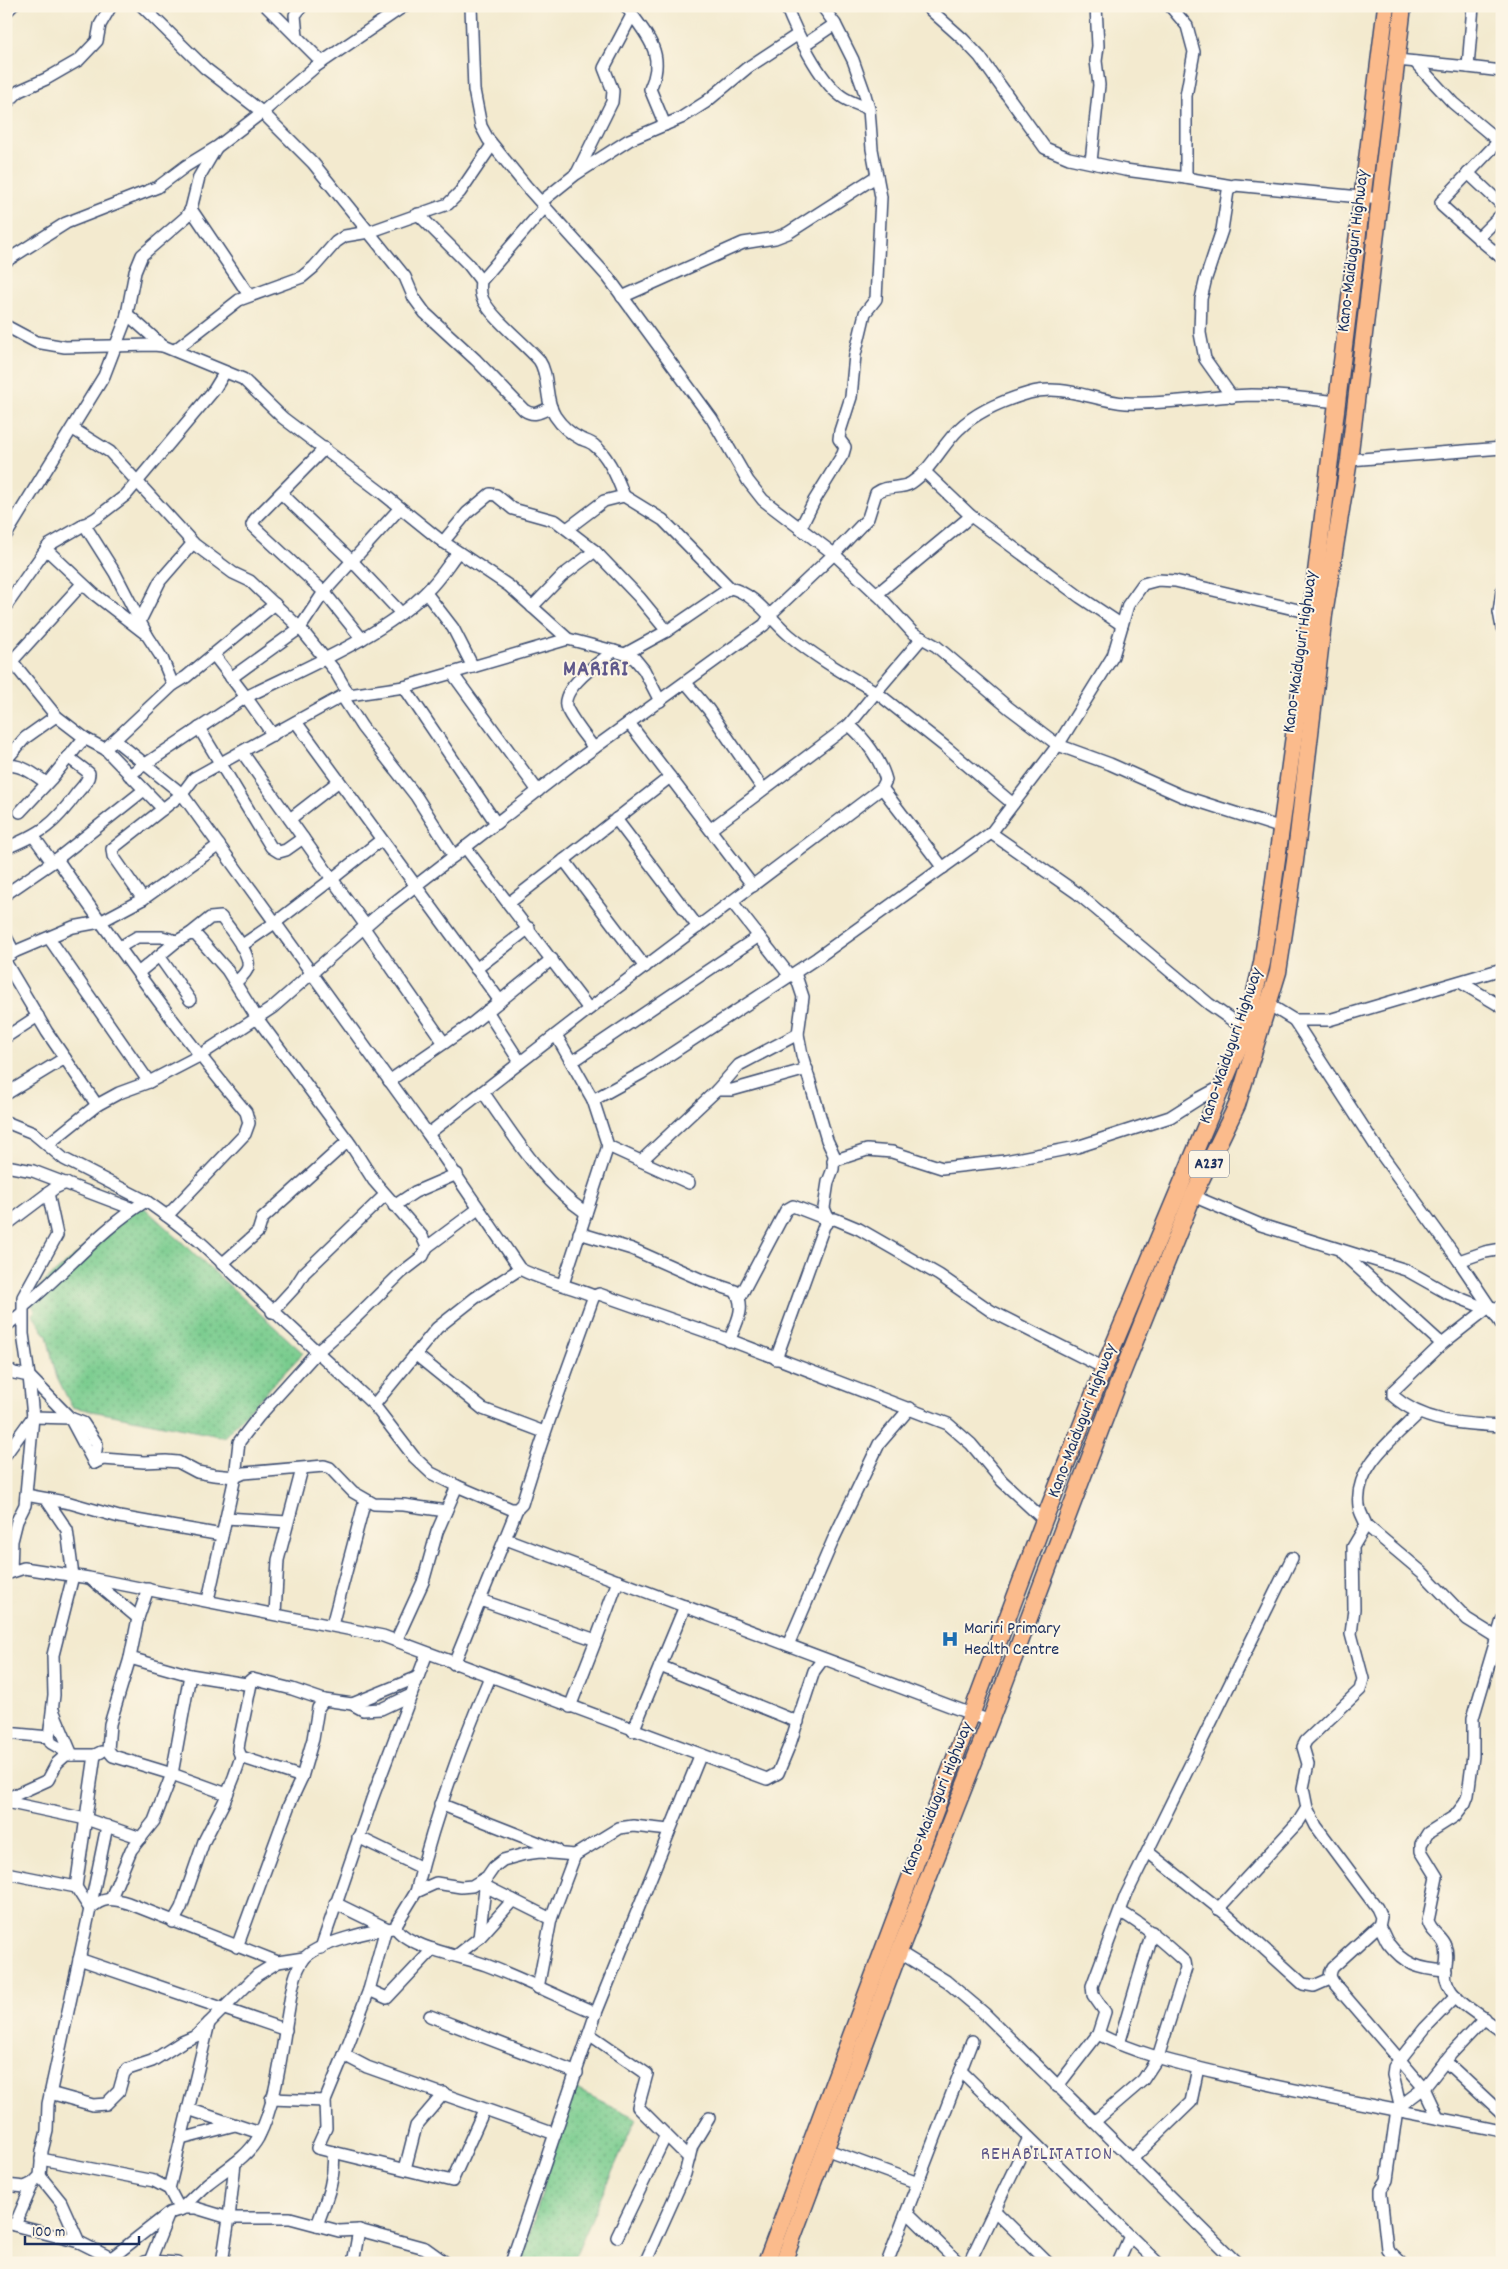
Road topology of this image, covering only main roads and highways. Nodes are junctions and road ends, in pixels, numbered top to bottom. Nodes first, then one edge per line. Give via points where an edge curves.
1 (1386, 6) edge
2 (1403, 6) edge
3 (766, 2263) edge
4 (783, 2263) edge

1 - 3 highway, Kano-Maiduguri Highway / A237 via 1312,613 1262,963 1246,1030 1044,1520
2 - 4 highway, Kano-Maiduguri Highway / A237 via 1350,460 1324,615 1286,931 1278,972 1237,1105 1193,1196 1116,1386

